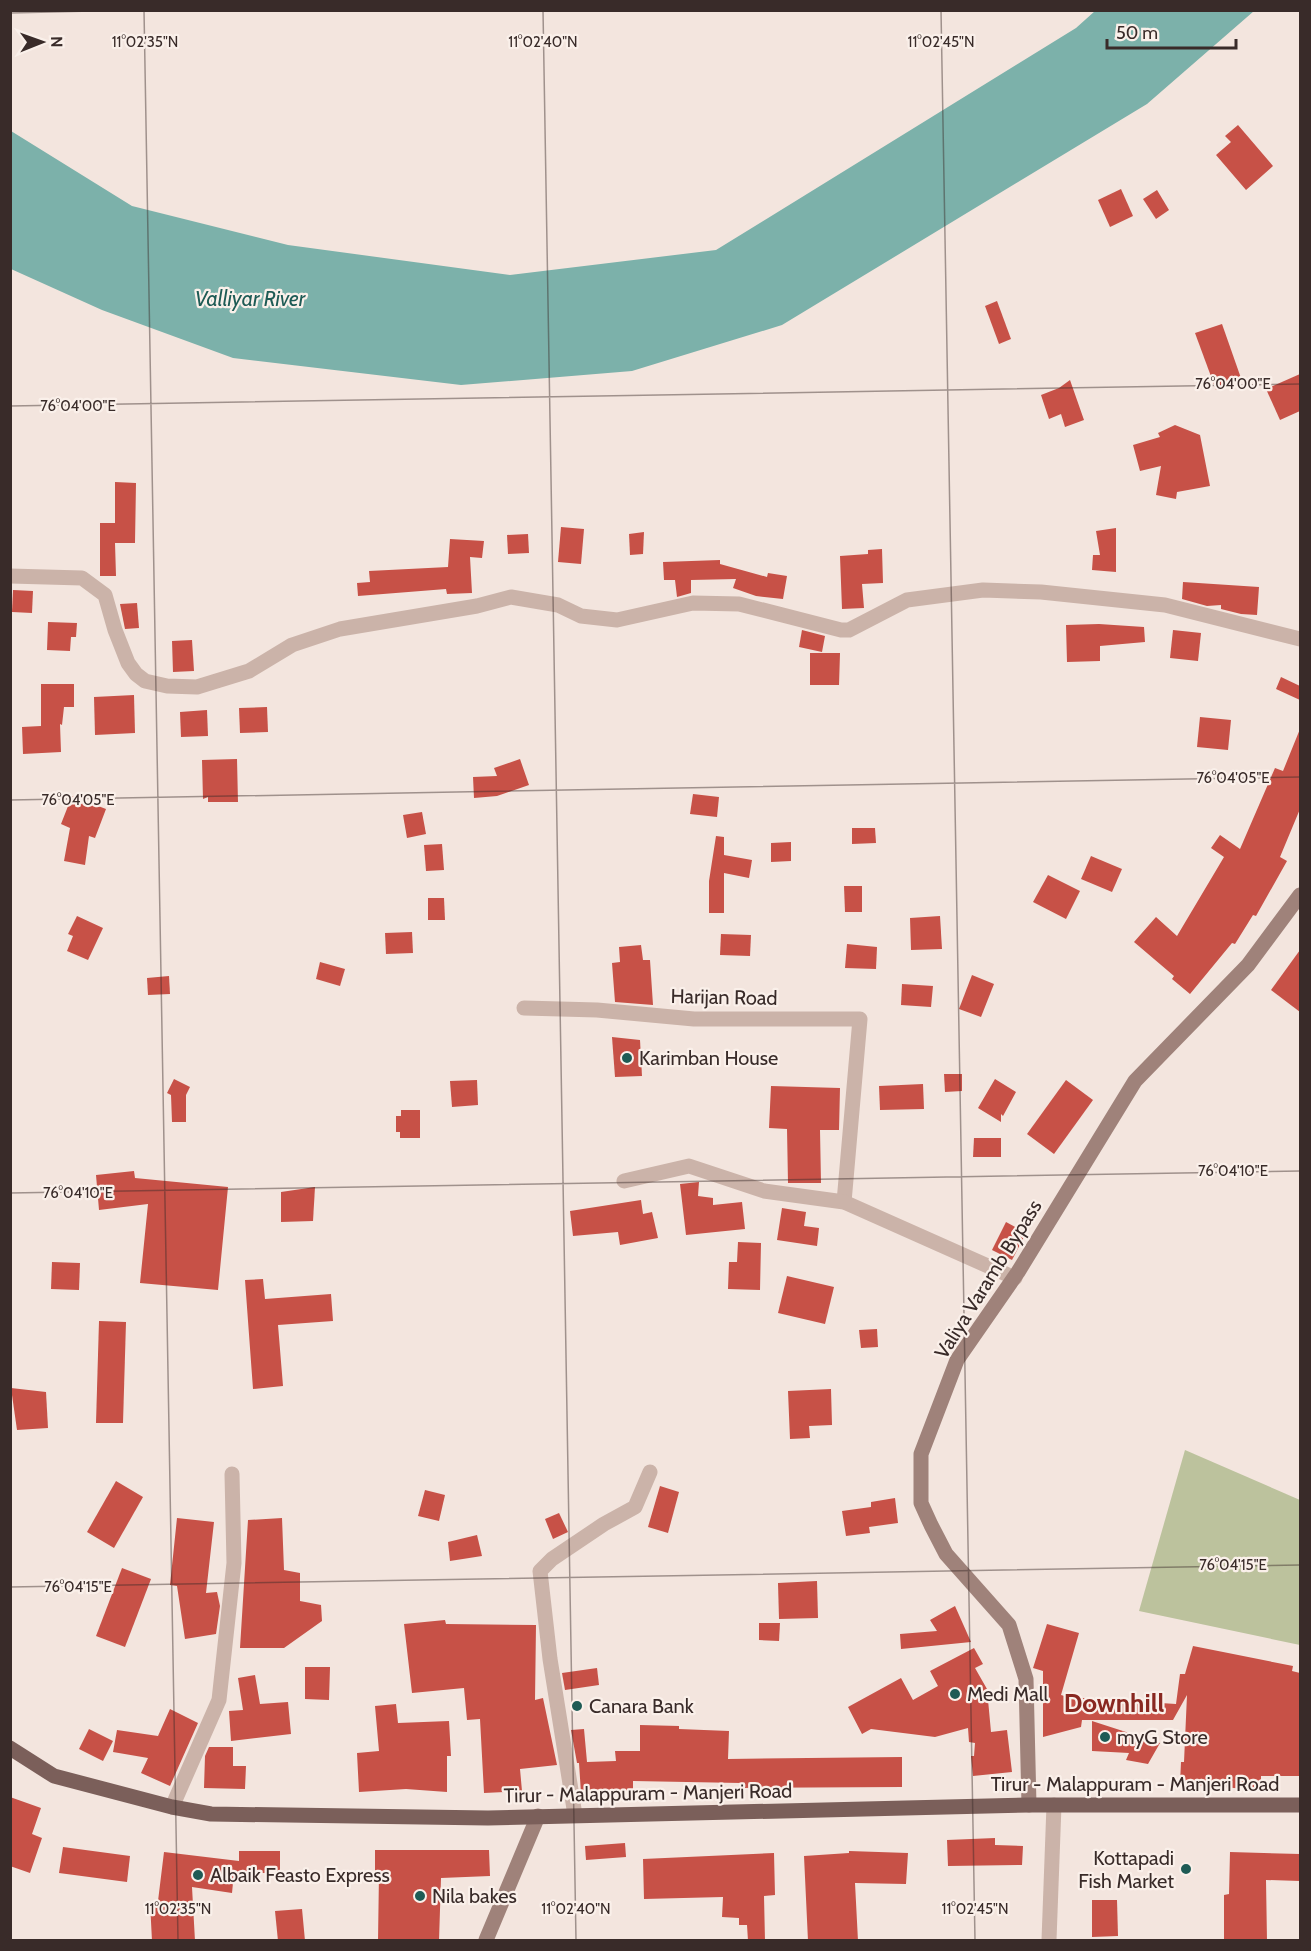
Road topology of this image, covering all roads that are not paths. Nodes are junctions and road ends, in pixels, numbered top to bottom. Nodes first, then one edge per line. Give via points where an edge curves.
1 (10, 576) edge
2 (1300, 639) edge
3 (1299, 901) edge
4 (524, 1008) dead end
5 (624, 1181) dead end
6 (844, 1202) junction
7 (1015, 1278) junction
8 (650, 1472) dead end
9 (232, 1474) dead end
10 (10, 1748) edge
11 (1029, 1805) junction
12 (1054, 1805) junction
13 (1300, 1805) edge
14 (172, 1807) junction
15 (575, 1815) junction
16 (538, 1816) junction
17 (486, 1941) edge
18 (1049, 1941) edge

1 - 2 street via 82,578 105,595 115,630 136,674 145,681 167,686 197,687 249,671 292,645 340,629 511,597 558,605 581,616 617,621 693,603 739,604 841,630 855,627 907,600 983,590 1041,592 1165,605
3 - 7 street, Valiya Varamb Bypass via 1248,965 1135,1081
4 - 6 street, Harijan Road via 694,1019 860,1019
5 - 6 street via 689,1166 764,1191
6 - 7 street
7 - 11 street, Valiya Varamb Bypass via 957,1360 921,1454 921,1503 946,1554 1009,1625 1026,1679
8 - 15 street via 635,1507 552,1559 540,1571
9 - 14 street via 234,1563 219,1700
10 - 14 main road, Tirur - Malappuram - Manjeri Road via 54,1776
11 - 12 main road, Tirur - Malappuram - Manjeri Road
11 - 15 main road, Tirur - Malappuram - Manjeri Road
12 - 13 main road, Tirur - Malappuram - Manjeri Road
12 - 18 street
14 - 16 main road, Tirur - Malappuram - Manjeri Road via 211,1814
15 - 16 main road, Tirur - Malappuram - Manjeri Road
16 - 17 street

